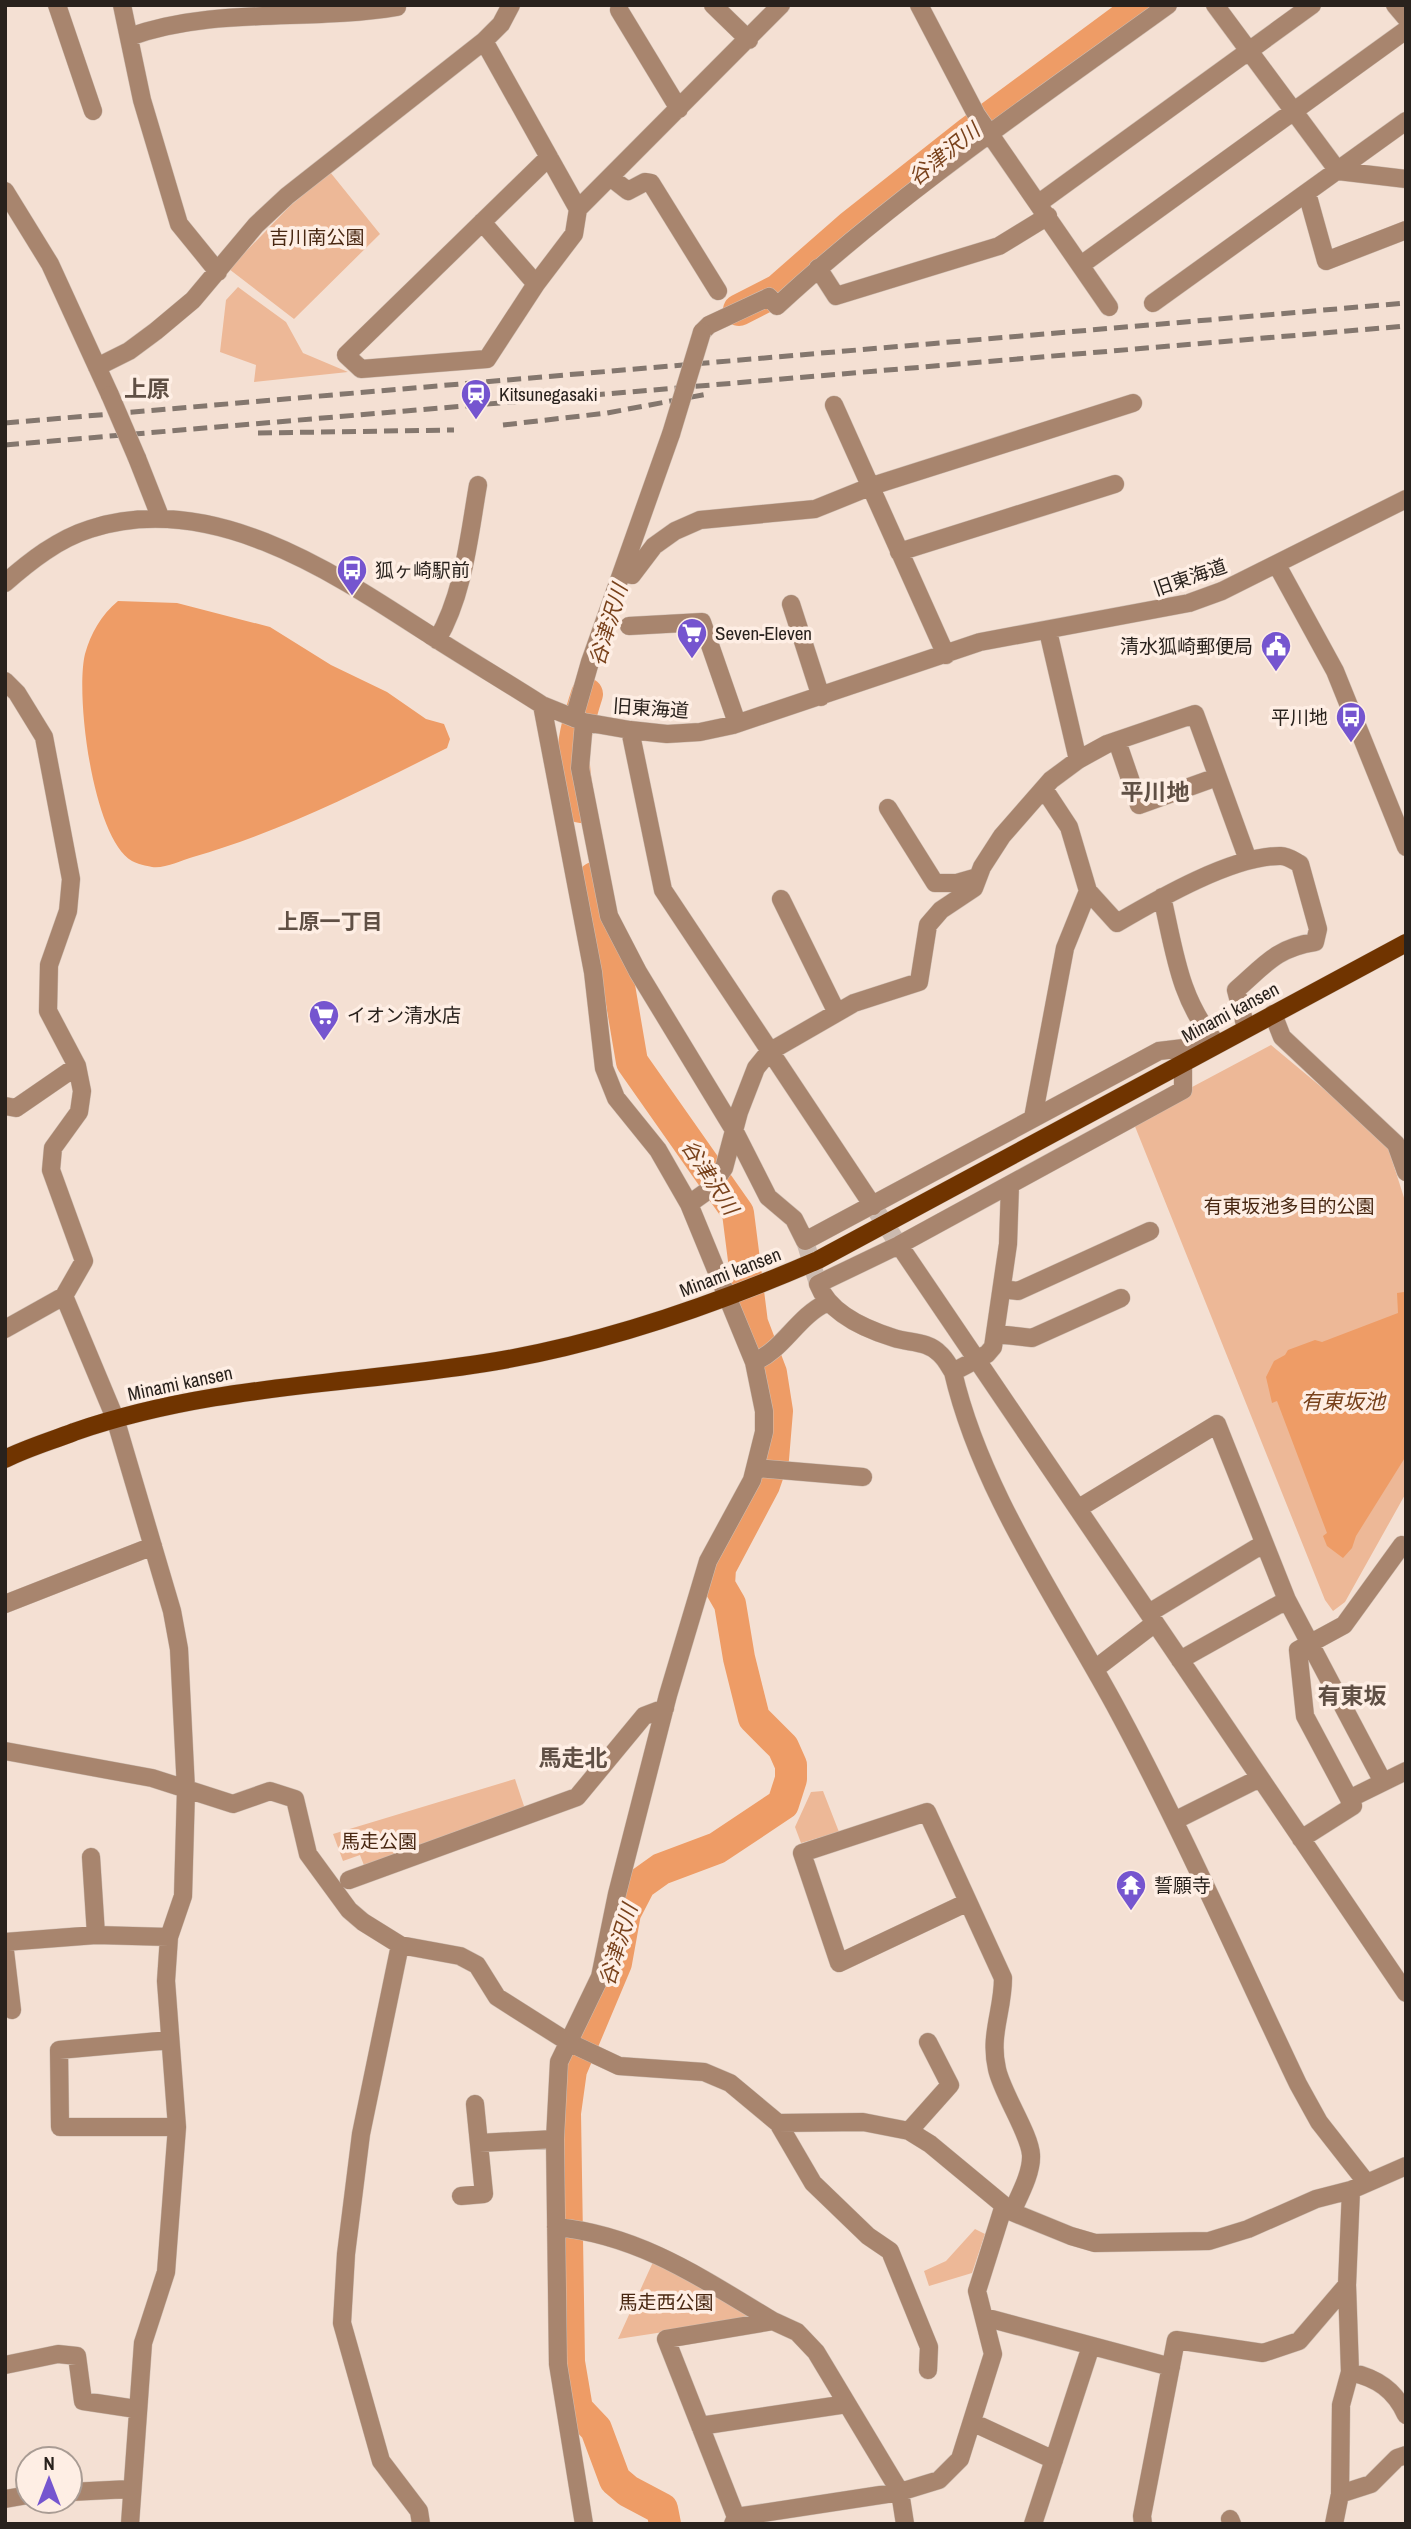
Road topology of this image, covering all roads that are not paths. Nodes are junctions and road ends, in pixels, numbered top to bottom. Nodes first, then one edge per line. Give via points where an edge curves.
1 (57, 5) edge
2 (122, 5) edge
3 (511, 5) edge
4 (713, 5) edge
5 (781, 5) edge
6 (919, 5) edge
7 (1168, 5) edge
8 (1215, 5) edge
9 (1312, 5) edge
10 (1395, 5) edge
11 (397, 7) dead end
12 (261, 10) edge
13 (619, 10) dead end
14 (1406, 19) edge
15 (1406, 30) edge
16 (129, 37) junction
17 (749, 40) junction
18 (484, 41) junction
19 (1248, 52) junction
20 (679, 109) junction
21 (1293, 110) junction
22 (93, 111) dead end
23 (1406, 121) edge
24 (990, 133) junction
25 (549, 157) junction
26 (1338, 171) junction
27 (610, 177) junction
28 (1406, 179) edge
29 (5, 191) edge
30 (1307, 193) junction
31 (578, 209) junction
32 (1044, 210) junction
33 (482, 222) junction
34 (1406, 230) edge
35 (1081, 265) junction
36 (818, 268) junction
37 (218, 271) junction
38 (536, 284) junction
39 (718, 291) dead end
40 (1153, 303) dead end
41 (1109, 307) dead end
42 (97, 367) junction
43 (1133, 403) dead end
44 (834, 405) dead end
45 (1115, 484) dead end
46 (478, 485) dead end
47 (872, 486) junction
48 (1406, 499) edge
49 (161, 519) junction
50 (899, 552) junction
51 (1277, 565) junction
52 (623, 573) junction
53 (5, 583) edge
54 (791, 604) dead end
55 (629, 626) dead end
56 (1048, 631) junction
57 (437, 640) junction
58 (946, 655) junction
59 (5, 681) edge
60 (821, 697) junction
61 (542, 705) junction
62 (579, 720) junction
63 (737, 723) junction
64 (630, 730) junction
65 (1116, 741) junction
66 (1078, 760) junction
67 (1217, 777) junction
68 (1044, 789) junction
69 (888, 808) dead end
70 (1406, 847) edge
71 (1248, 860) junction
72 (978, 877) junction
73 (1088, 891) junction
74 (1162, 897) junction
75 (780, 899) dead end
76 (1406, 943) edge
77 (837, 1013) junction
78 (1273, 1014) junction
79 (1246, 1028) junction
80 (1217, 1044) junction
81 (769, 1052) junction
82 (1182, 1061) junction
83 (77, 1066) junction
84 (5, 1106) edge
85 (1033, 1118) junction
86 (734, 1130) junction
87 (1401, 1138) edge
88 (1406, 1172) edge
89 (1010, 1185) junction
90 (689, 1204) junction
91 (873, 1206) junction
92 (1150, 1231) dead end
93 (899, 1245) junction
94 (1003, 1289) junction
95 (64, 1296) junction
96 (730, 1298) junction
97 (1121, 1298) dead end
98 (826, 1303) junction
99 (5, 1329) edge
100 (997, 1334) junction
101 (975, 1359) junction
102 (754, 1362) junction
103 (953, 1371) junction
104 (115, 1418) junction
105 (5, 1460) edge
106 (755, 1468) junction
107 (863, 1477) dead end
108 (1079, 1508) junction
109 (1264, 1544) junction
110 (1404, 1545) edge
111 (153, 1546) junction
112 (1287, 1600) junction
113 (5, 1604) edge
114 (1152, 1618) junction
115 (1310, 1642) junction
116 (1180, 1660) junction
117 (1095, 1669) junction
118 (665, 1708) junction
119 (5, 1751) edge
120 (1406, 1771) edge
121 (1260, 1779) junction
122 (1383, 1782) junction
123 (186, 1790) junction
124 (1349, 1799) junction
125 (1176, 1820) junction
126 (1301, 1839) junction
127 (90, 1857) dead end
128 (349, 1880) dead end
129 (968, 1902) junction
130 (96, 1935) junction
131 (169, 1937) junction
132 (5, 1942) edge
133 (400, 1945) junction
134 (5, 1951) edge
135 (1403, 1984) edge
136 (12, 2010) dead end
137 (170, 2040) junction
138 (568, 2042) junction
139 (928, 2042) dead end
140 (475, 2104) dead end
141 (778, 2123) junction
142 (177, 2127) junction
143 (909, 2131) junction
144 (555, 2139) junction
145 (479, 2143) junction
146 (1406, 2166) edge
147 (1359, 2186) junction
148 (461, 2196) dead end
149 (1008, 2209) junction
150 (556, 2227) junction
151 (1347, 2285) junction
152 (984, 2317) junction
153 (774, 2320) junction
154 (1091, 2346) junction
155 (5, 2365) edge
156 (1171, 2367) junction
157 (928, 2370) dead end
158 (1350, 2372) junction
159 (847, 2404) junction
160 (136, 2409) junction
161 (1406, 2415) edge
162 (974, 2423) junction
163 (700, 2426) junction
164 (1406, 2455) edge
165 (1054, 2460) junction
166 (130, 2489) junction
167 (84, 2491) edge
168 (900, 2492) junction
169 (1340, 2494) junction
170 (734, 2520) edge
171 (130, 2524) edge
172 (421, 2524) edge
173 (584, 2524) edge
174 (905, 2524) edge
175 (1033, 2524) edge
176 (1143, 2524) edge
177 (1334, 2524) edge

1 - 22 street
2 - 16 street
3 - 18 street
4 - 17 street
5 - 17 street
6 - 24 street
7 - 24 street
8 - 19 street
9 - 19 street
10 - 14 street
11 - 12 street via 357,14
12 - 16 street via 164,24
13 - 20 street
15 - 21 street
16 - 37 street via 142,100 179,224
17 - 20 street
18 - 25 street
18 - 37 street via 287,197 256,225
19 - 21 street
19 - 32 street
20 - 27 street
21 - 26 street
21 - 35 street
23 - 26 street
24 - 32 street
24 - 36 street
25 - 31 street
25 - 33 street
26 - 28 street
26 - 30 street
27 - 31 street
27 - 39 street via 628,191 645,182 651,184
29 - 42 street via 50,264
30 - 34 street via 1326,261
30 - 40 street
31 - 38 street via 574,234
32 - 35 street
32 - 36 street via 999,246 836,296
33 - 38 street
33 - 38 street via 346,355 360,369 487,359
35 - 41 street
36 - 52 street, bridge via 776,306 769,296 702,332
37 - 42 street via 156,331
42 - 49 street, bridge
43 - 47 street
44 - 47 street
45 - 50 street
46 - 57 street via 449,620
47 - 50 street
47 - 52 street via 815,509 700,520 654,546 632,575
48 - 51 street, 旧東海道
49 - 53 street, 旧東海道 via 132,520 68,537
49 - 57 street, 旧東海道 via 247,535 303,557
50 - 58 street
51 - 56 street, 旧東海道 via 1189,603
51 - 70 street via 1335,671
52 - 62 street via 590,662
54 - 60 street
55 - 63 street via 702,622
56 - 58 street, 旧東海道 via 980,642
56 - 66 street
57 - 61 street, 旧東海道
58 - 60 street, 旧東海道
59 - 83 street via 44,737 71,879 68,911 49,965 48,1012
60 - 63 street, 旧東海道
61 - 62 street, 旧東海道
61 - 90 street via 593,972 604,1068 616,1098 658,1150
62 - 64 street, 旧東海道
62 - 86 street via 580,768 609,916
63 - 64 street, 旧東海道 via 700,732
64 - 81 street via 663,890
65 - 66 street
65 - 67 street via 1195,714
65 - 67 street via 1139,805
66 - 68 street
67 - 71 street
68 - 72 street via 1002,836
68 - 73 street via 1069,827
69 - 72 street via 935,883
71 - 74 street
71 - 79 street via 1284,855 1300,864 1318,929 1315,942 1280,951 1236,990
72 - 77 street via 974,888 941,910 928,925 919,982
73 - 74 street via 1118,923
73 - 85 street via 1065,948
74 - 80 street via 1183,989 1201,1025
75 - 77 street
76 - 78 main road, Minami kansen
77 - 81 street
78 - 79 main road, Minami kansen
78 - 87 street via 1282,1037
79 - 80 main road, Minami kansen
80 - 82 main road, Minami kansen
80 - 85 street via 1159,1051
81 - 86 street via 756,1068
81 - 91 street
82 - 89 street via 1183,1090
82 - 96 main road, Minami kansen via 818,1260
83 - 84 street via 16,1108
83 - 95 street via 82,1091 79,1112 53,1148 51,1170 84,1261
85 - 91 street
86 - 90 street via 724,1168 710,1189
86 - 91 street via 768,1197 794,1219 805,1241
87 - 88 street
89 - 93 street
89 - 94 street
90 - 96 street
92 - 94 street via 1018,1291
93 - 98 street via 818,1283
93 - 101 street
94 - 100 street
95 - 99 street
95 - 104 street
96 - 102 street
96 - 104 main road, Minami kansen via 567,1347 485,1363 228,1393
97 - 100 street via 1032,1338
98 - 102 street via 812,1309 772,1351
98 - 103 street via 893,1338 927,1345 940,1353
100 - 101 street via 993,1347
101 - 103 street
101 - 108 street
102 - 106 street via 763,1395 764,1432
103 - 117 street via 963,1416 993,1485
104 - 105 main road, Minami kansen
104 - 111 street
106 - 107 street
106 - 118 street via 708,1561
108 - 109 street via 1217,1424
108 - 114 street
109 - 112 street
109 - 114 street
110 - 115 street via 1344,1625
111 - 113 street
111 - 123 street via 178,1649
112 - 115 street
112 - 116 street
114 - 116 street
114 - 117 street
115 - 122 street
115 - 124 street via 1298,1650 1305,1716
116 - 121 street
117 - 125 street
118 - 128 street via 643,1716 577,1797
118 - 138 street via 600,1977
119 - 123 street via 152,1778
120 - 122 street
121 - 125 street
121 - 126 street
122 - 124 street
123 - 131 street via 183,1896
123 - 133 street via 233,1804 270,1791 295,1799 308,1854 349,1910
124 - 126 street via 1353,1806
125 - 147 street via 1298,2084
126 - 135 street
127 - 130 street
129 - 129 street via 927,1812 802,1853 839,1963
129 - 149 street via 1003,1978 1003,2000 993,2028 997,2070 1031,2155 1024,2187
130 - 131 street
130 - 132 street
131 - 137 street
133 - 138 street via 460,1956 477,1965 497,1997
133 - 172 street via 362,2134 342,2323 381,2461 419,2511
134 - 136 street
137 - 142 street
137 - 142 street via 59,2050 60,2127
138 - 141 street via 619,2066 704,2072 730,2083
138 - 144 street via 559,2062
139 - 143 street via 950,2085
140 - 145 street
141 - 143 street via 863,2122
141 - 157 street via 813,2183 890,2251 929,2347
142 - 160 street via 166,2272 143,2343
143 - 149 street
144 - 145 street
144 - 150 street
145 - 148 street via 484,2194
146 - 147 street
147 - 149 street via 1209,2241 1096,2243
147 - 151 street
149 - 152 street via 977,2291
150 - 153 street via 579,2229 659,2253
150 - 173 street via 558,2364
151 - 156 street via 1299,2341 1262,2353 1176,2340
151 - 158 street
152 - 154 street
152 - 162 street via 993,2354
153 - 159 street via 797,2332 816,2352
153 - 163 street via 666,2339
154 - 156 street
154 - 165 street
155 - 160 street via 58,2354 77,2356 83,2401
156 - 176 street
158 - 161 street via 1371,2377 1398,2396
158 - 169 street via 1341,2405
159 - 163 street
159 - 168 street
160 - 166 street
162 - 165 street
162 - 168 street via 960,2459 939,2480
163 - 170 street
164 - 169 street via 1371,2484
165 - 175 street
166 - 167 street
166 - 171 street
168 - 170 street
168 - 174 street
169 - 177 street

